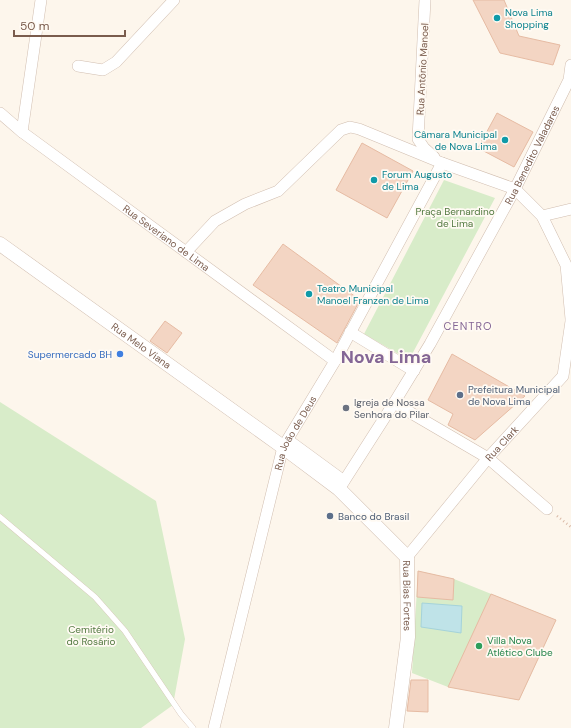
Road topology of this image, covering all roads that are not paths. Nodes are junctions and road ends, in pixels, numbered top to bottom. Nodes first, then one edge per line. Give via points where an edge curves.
1 (41, 0) edge
2 (174, 0) edge
3 (425, 0) edge
4 (571, 65) edge
5 (78, 66) dead end
6 (570, 80) edge
7 (0, 113) edge
8 (22, 132) junction
9 (418, 139) junction
10 (389, 142) junction
11 (442, 163) junction
12 (515, 189) junction
13 (571, 209) edge
14 (542, 216) junction
15 (0, 244) edge
16 (186, 252) junction
17 (571, 320) edge
18 (350, 332) junction
19 (335, 361) junction
20 (414, 371) junction
21 (567, 378) edge
22 (394, 403) junction
23 (286, 444) junction
24 (488, 458) junction
25 (341, 485) junction
26 (547, 509) road end
27 (0, 517) edge
28 (407, 557) junction
29 (193, 728) edge
30 (214, 728) edge
31 (396, 728) edge

1 - 8 street
2 - 5 street via 116,62 103,70
3 - 9 street, Rua Antônio Manoel
4 - 6 street, Rua Benedito Valadares
6 - 12 street, Rua Benedito Valadares
7 - 8 street, Rua Severiano de Lima
8 - 16 street, Rua Severiano de Lima
9 - 10 street via 405,143
9 - 11 street via 424,148
10 - 11 street, Rua Clark
10 - 16 street, Rua Clark via 359,129 350,127 341,130 278,191 245,204 215,221
11 - 12 street, Rua Clark
11 - 18 street, Rua João de Deus
12 - 14 street, Rua Clark
12 - 20 street, Rua Benedito Valadares
13 - 14 street
14 - 17 street, Rua Clark via 566,265
15 - 23 street, Rua Melo Viana
16 - 19 street, Rua Severiano de Lima
17 - 21 street, Rua Clark
18 - 19 street, Rua João de Deus
18 - 20 street
19 - 23 street, Rua João de Deus
20 - 22 street, Rua Benedito Valadares
21 - 24 street, Rua Clark
22 - 24 street
22 - 25 street, Rua Benedito Valadares
23 - 25 street, Rua Bias Fortes
23 - 30 street, Rua João de Deus
24 - 26 street
24 - 28 street, Rua Clark
25 - 28 street, Rua Bias Fortes
27 - 29 lane via 95,597 125,631
28 - 31 street, Rua Bias Fortes via 408,637

